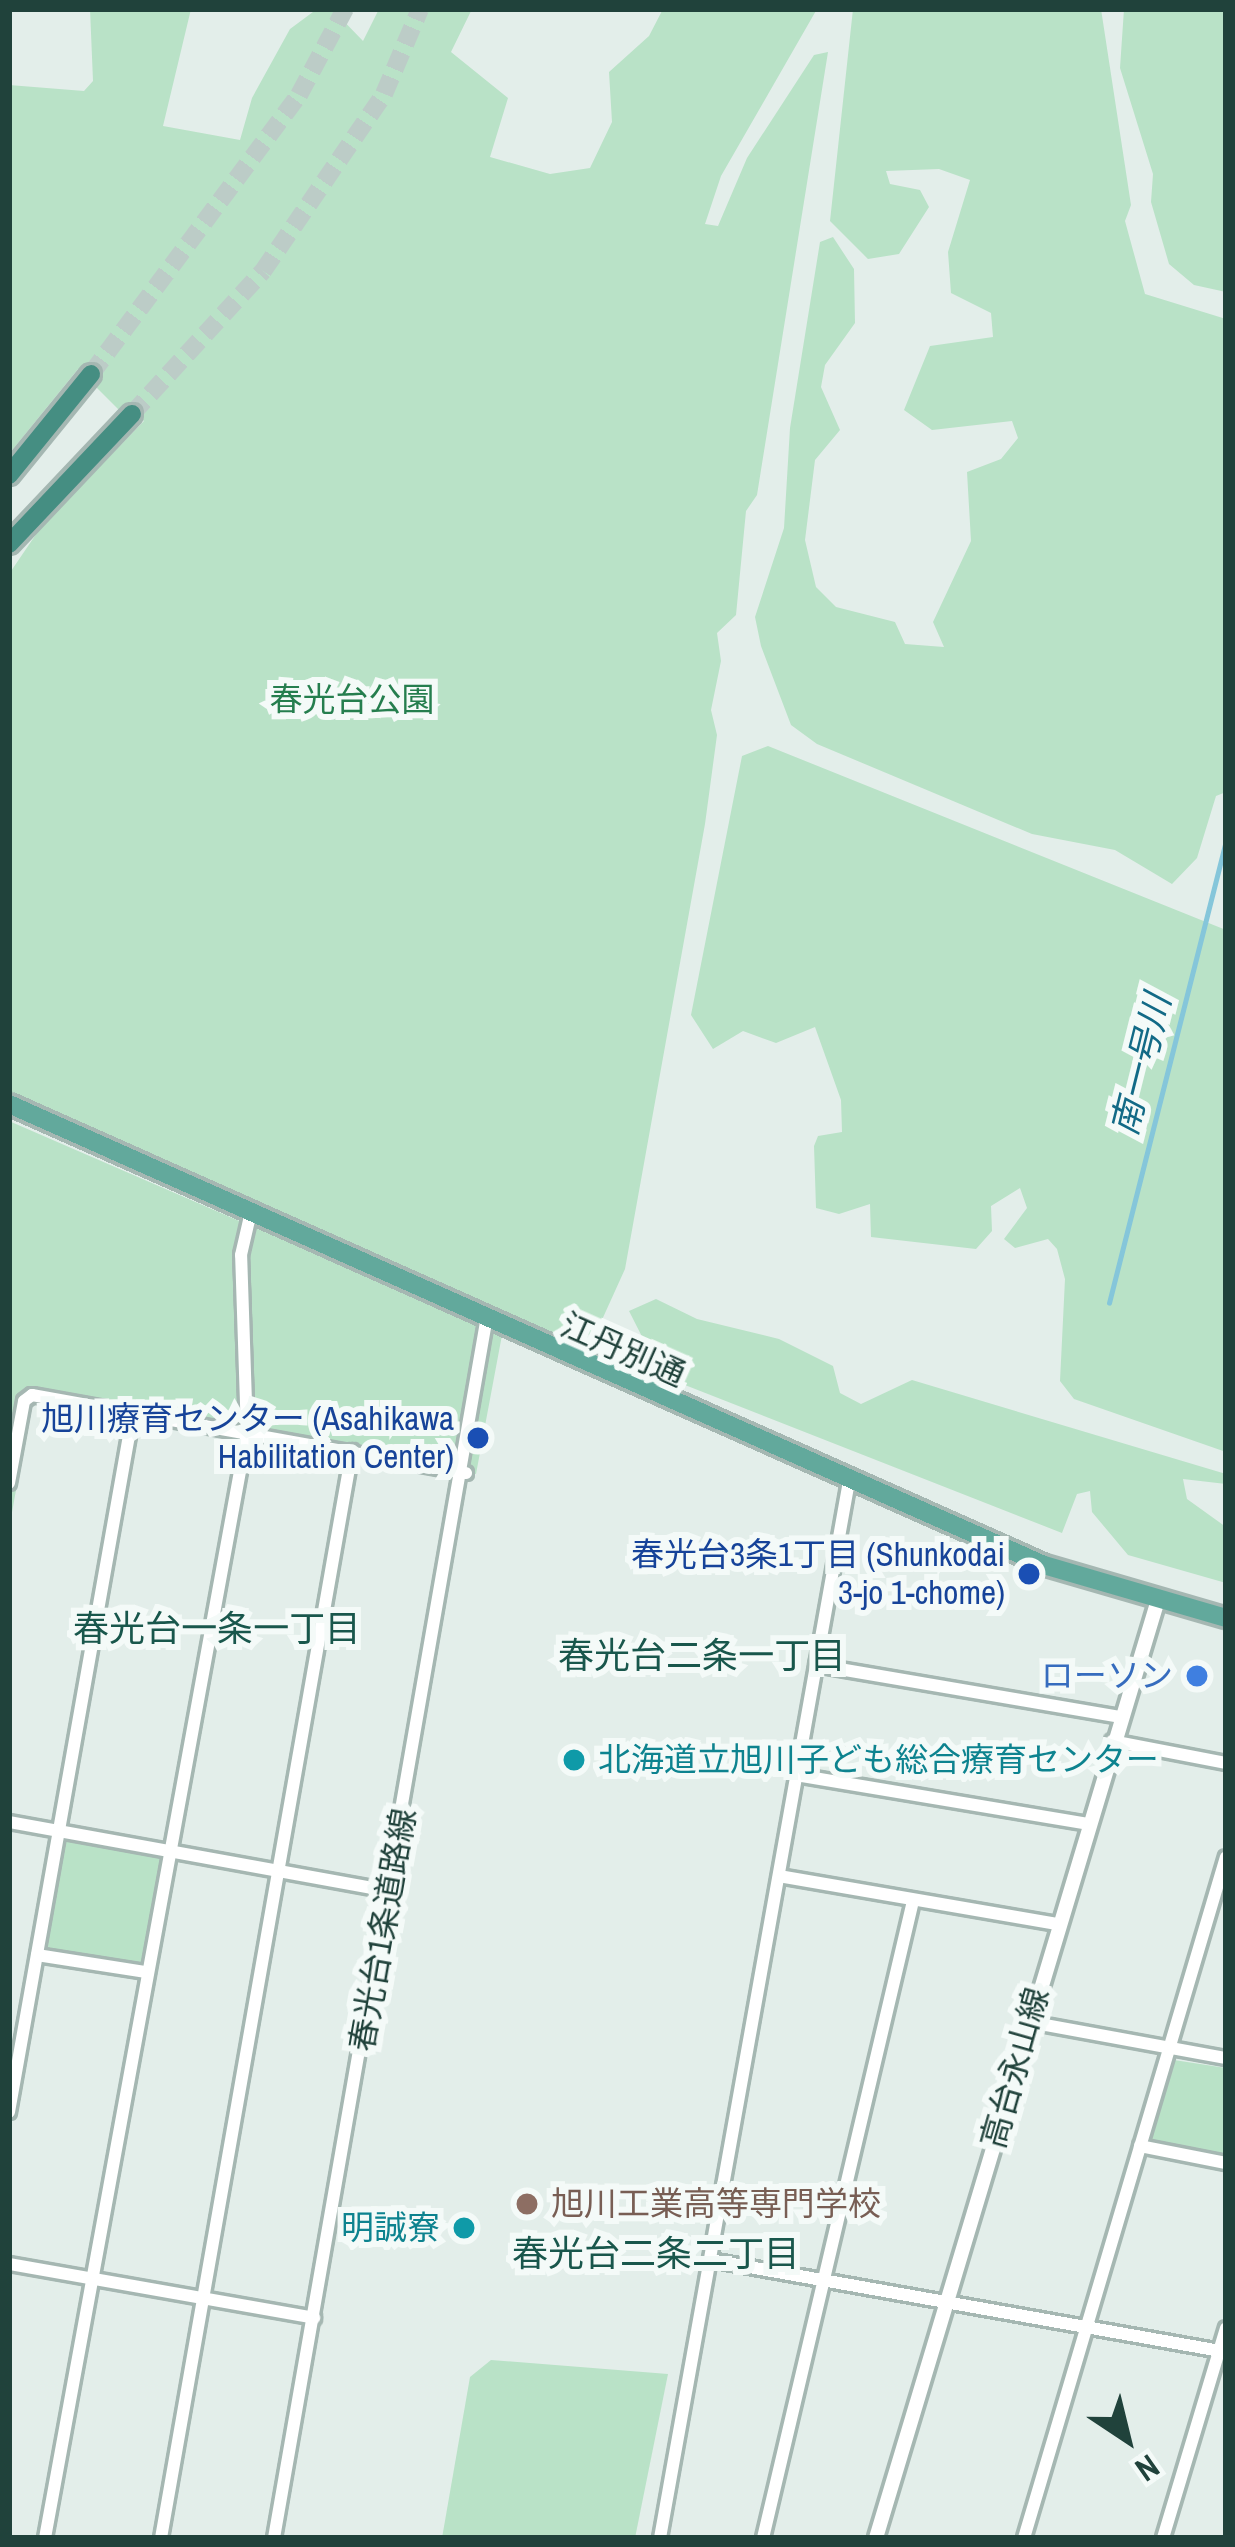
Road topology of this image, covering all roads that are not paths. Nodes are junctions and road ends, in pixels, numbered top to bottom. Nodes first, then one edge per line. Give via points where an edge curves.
1 (91, 374) tunnel mouth
2 (132, 413) tunnel mouth
3 (9, 476) edge
4 (9, 544) edge
5 (9, 1104) edge
6 (250, 1217) junction
7 (486, 1322) junction
8 (133, 1412) junction
9 (247, 1432) junction
10 (352, 1451) junction
11 (466, 1473) junction
12 (849, 1481) junction
13 (9, 1483) edge
14 (1158, 1600) junction
15 (1226, 1618) edge
16 (816, 1665) junction
17 (1120, 1717) junction
18 (1112, 1742) junction
19 (1226, 1763) edge
20 (796, 1774) junction
21 (9, 1822) edge
22 (1088, 1824) junction
23 (59, 1832) junction
24 (166, 1850) junction
25 (1226, 1857) edge
26 (278, 1871) junction
27 (778, 1876) junction
28 (390, 1891) junction
29 (913, 1901) junction
30 (1057, 1924) junction
31 (37, 1955) junction
32 (145, 1972) junction
33 (1029, 2022) junction
34 (1169, 2048) junction
35 (1226, 2058) edge
36 (9, 2112) edge
37 (1140, 2146) junction
38 (1226, 2163) edge
39 (710, 2260) junction
40 (9, 2264) edge
41 (91, 2279) junction
42 (823, 2281) junction
43 (203, 2299) junction
44 (945, 2303) junction
45 (314, 2318) junction
46 (1086, 2327) junction
47 (1226, 2328) edge
48 (1223, 2351) edge
49 (45, 2538) edge
50 (160, 2538) edge
51 (274, 2538) edge
52 (660, 2538) edge
53 (763, 2538) edge
54 (876, 2538) edge
55 (1024, 2538) edge
56 (1163, 2538) edge

1 - 3 highway
2 - 4 highway
5 - 6 main road, 江丹別通
6 - 7 main road, 江丹別通
6 - 9 street via 241,1255
7 - 11 street, 春光台1条道路線
7 - 12 main road, 江丹別通
8 - 9 street
8 - 13 street via 32,1394
8 - 23 street
9 - 10 street
9 - 24 street
10 - 11 street
10 - 26 street
11 - 28 street, 春光台1条道路線
12 - 14 main road, 江丹別通 via 1044,1565
12 - 16 street
14 - 15 main road, 江丹別通
14 - 17 street, 高台永山線
16 - 17 street
16 - 20 street
17 - 18 street, 高台永山線
18 - 19 street
18 - 22 street, 高台永山線
20 - 22 street
20 - 27 street
21 - 23 street
22 - 30 street, 高台永山線
23 - 24 street
23 - 31 street
24 - 26 street
24 - 32 street
25 - 34 street
26 - 28 street
26 - 43 street
27 - 29 street
27 - 39 street
28 - 45 street, 春光台1条道路線
29 - 30 street
29 - 42 street
30 - 33 street, 高台永山線
31 - 32 street
31 - 36 street
32 - 41 street
33 - 34 street
33 - 44 street, 高台永山線
34 - 35 street
34 - 37 street
37 - 38 street
37 - 46 street
39 - 42 street
39 - 52 street
40 - 41 street
41 - 43 street
41 - 49 street
42 - 44 street
42 - 53 street
43 - 45 street
43 - 50 street
44 - 46 street
44 - 54 street, 高台永山線
45 - 51 street, 春光台1条道路線
46 - 48 street
46 - 55 street
47 - 48 street
48 - 56 street

